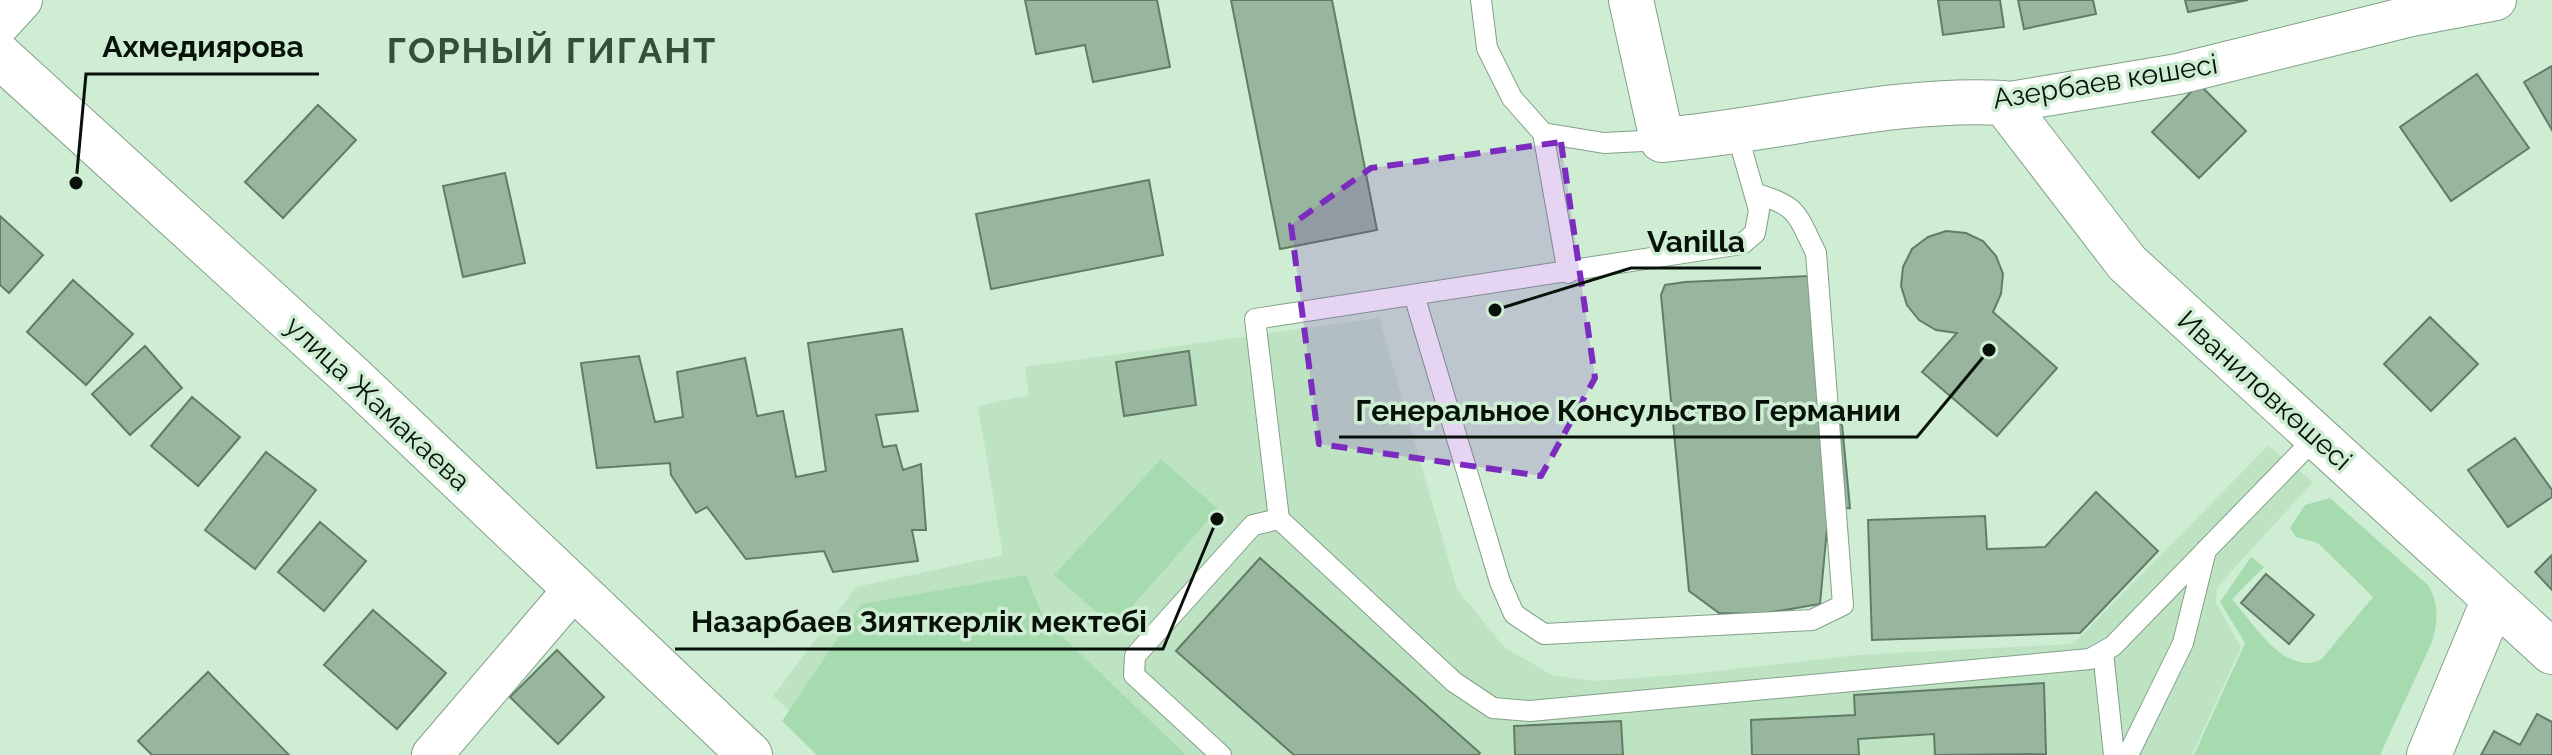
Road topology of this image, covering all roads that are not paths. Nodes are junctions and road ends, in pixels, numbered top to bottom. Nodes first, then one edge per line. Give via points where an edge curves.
1 (22, 0) edge
2 (1481, 0) edge
3 (1631, 0) edge
4 (2496, 0) edge
5 (0, 24) edge
6 (0, 56) edge
7 (2004, 103) junction
8 (1543, 133) junction
9 (1737, 133) junction
10 (1662, 140) junction
11 (1754, 193) junction
12 (1568, 273) junction
13 (1414, 295) junction
14 (2316, 437) junction
15 (1279, 519) junction
16 (2206, 550) junction
17 (574, 589) junction
18 (2494, 599) junction
19 (2103, 652) junction
20 (2552, 652) edge
21 (432, 755) edge
22 (750, 755) edge
23 (1221, 755) edge
24 (2114, 755) edge
25 (2128, 755) edge
26 (2429, 755) edge

1 - 5 street
2 - 8 lane via 1487,48 1512,98
3 - 10 street
4 - 7 street, Азербаев көшесі via 2178,74
6 - 17 street, улица Жамакаева via 352,377
7 - 9 street, Азербаев көшесі via 1910,103
7 - 14 street, Иваниловкөшесі via 2127,263
8 - 10 lane via 1604,143
8 - 12 lane
9 - 10 street, Азербаев көшесі
9 - 11 lane
11 - 12 lane via 1759,210 1755,233 1742,244
11 - 13 lane via 1786,202 1816,253 1843,605 1812,620 1544,634 1514,614
12 - 13 lane
13 - 15 lane via 1255,319
14 - 16 lane
14 - 18 street, Иваниловкөшесі
15 - 19 lane via 1454,682 1493,708 1530,711 2090,659
15 - 23 lane via 1253,525 1135,656 1134,675
16 - 19 lane
16 - 25 lane via 2183,643
17 - 21 street
17 - 22 street, улица Жамакаева
18 - 20 street, Иваниловкөшесі
18 - 26 street
19 - 24 lane

